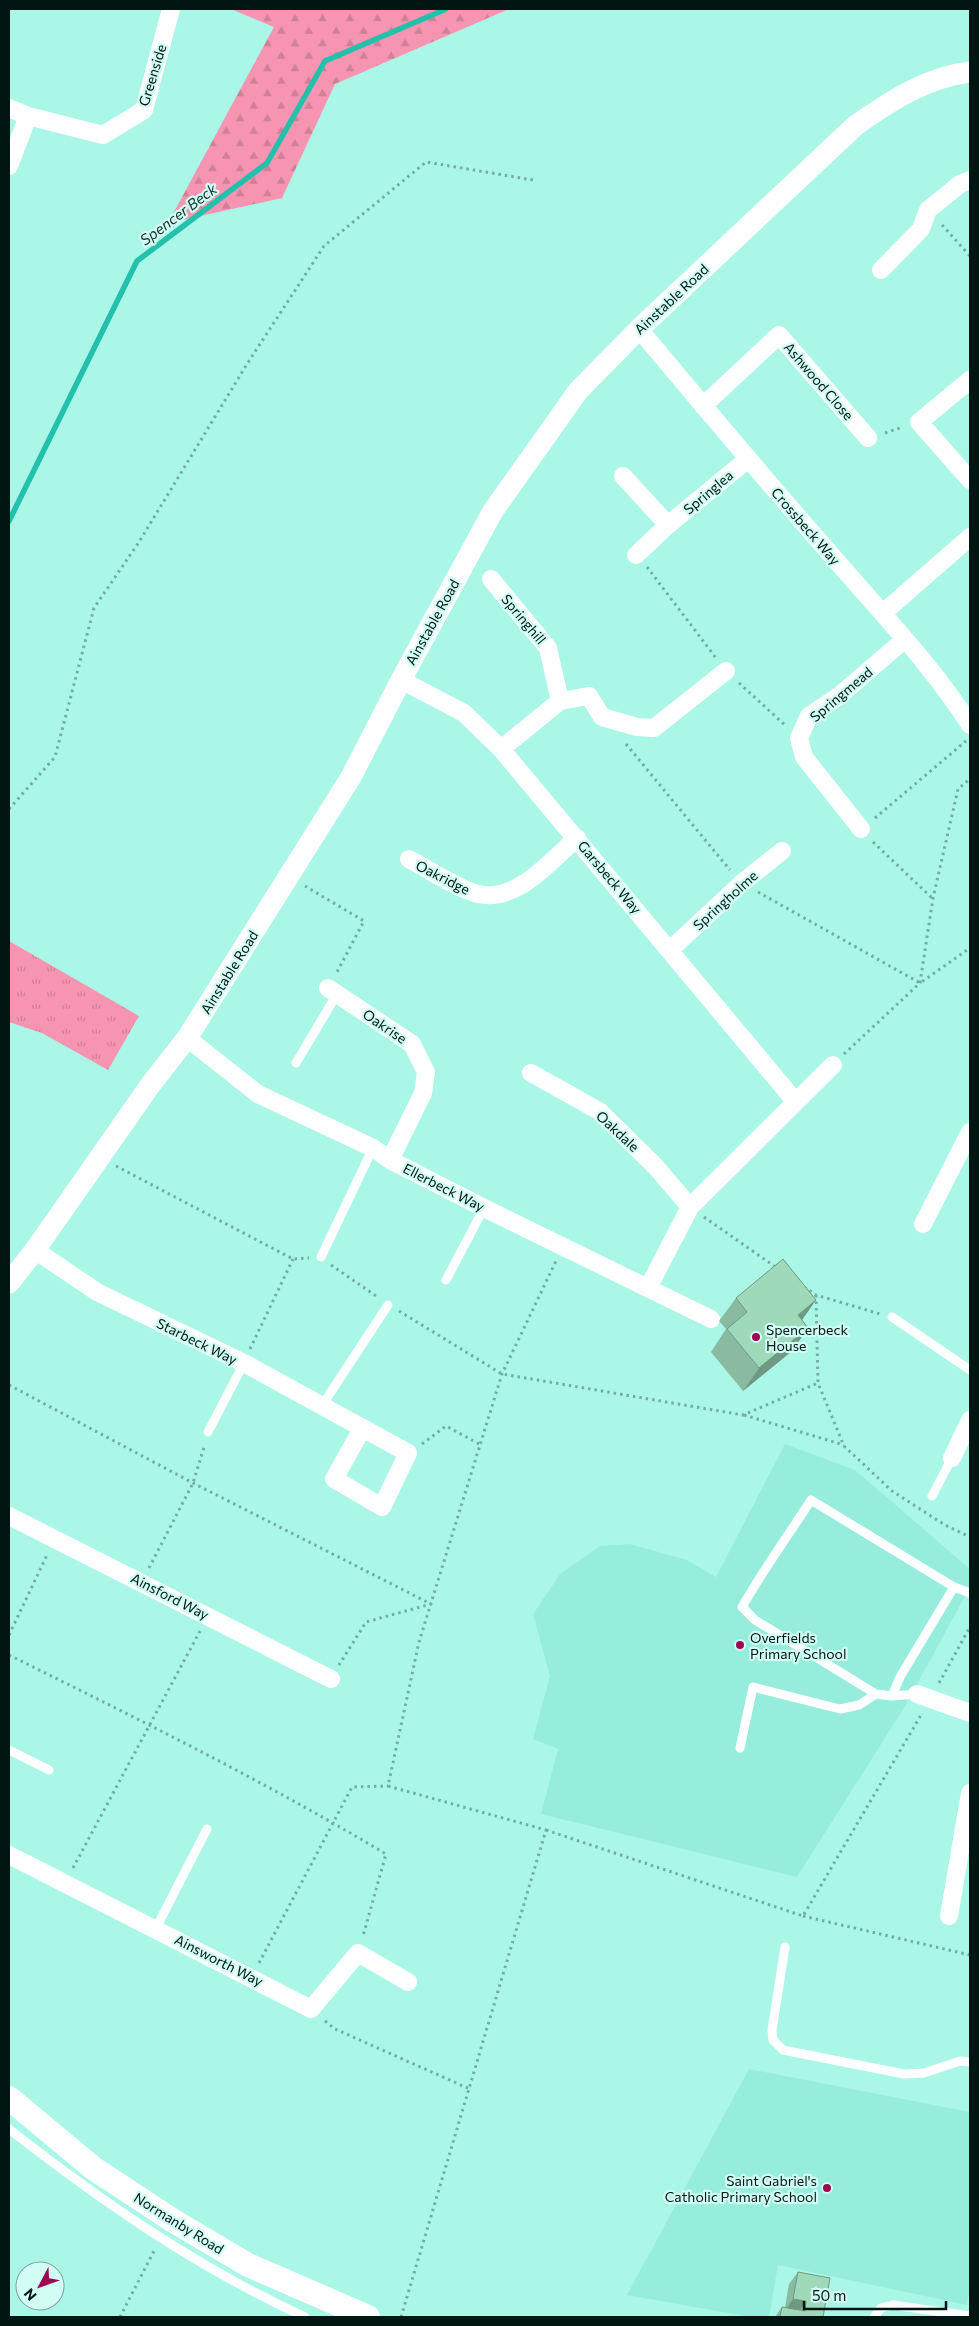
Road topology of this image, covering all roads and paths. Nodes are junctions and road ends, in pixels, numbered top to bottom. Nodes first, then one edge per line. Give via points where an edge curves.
1 (171, 9) edge
2 (970, 72) edge
3 (9, 108) edge
4 (28, 116) junction
5 (9, 166) edge
6 (533, 180) dead end
7 (970, 180) edge
8 (928, 210) junction
9 (970, 256) edge
10 (881, 270) dead end
11 (639, 329) junction
12 (970, 380) edge
13 (703, 406) junction
14 (920, 422) junction
15 (868, 438) joint
16 (748, 459) junction
17 (623, 476) dead end
18 (970, 480) edge
19 (668, 525) junction
20 (970, 537) edge
21 (636, 555) joint
22 (491, 579) dead end
23 (882, 613) junction
24 (904, 640) junction
25 (726, 671) junction
26 (401, 680) junction
27 (560, 701) junction
28 (970, 725) edge
29 (799, 738) junction
30 (970, 738) edge
31 (501, 749) junction
32 (970, 779) edge
33 (9, 809) edge
34 (860, 829) junction
35 (577, 838) junction
36 (782, 851) dead end
37 (409, 859) dead end
38 (290, 877) junction
39 (933, 898) junction
40 (670, 950) junction
41 (333, 991) junction
42 (187, 1038) junction
43 (296, 1063) dead end
44 (833, 1065) joint
45 (531, 1073) dead end
46 (795, 1101) junction
47 (970, 1132) edge
48 (373, 1148) junction
49 (100, 1157) junction
50 (390, 1160) junction
51 (690, 1207) junction
52 (484, 1208) junction
53 (923, 1224) dead end
54 (563, 1247) junction
55 (34, 1250) junction
56 (321, 1258) junction
57 (293, 1259) junction
58 (784, 1273) edge
59 (446, 1280) dead end
60 (9, 1283) edge
61 (800, 1284) edge
62 (648, 1288) junction
63 (816, 1295) junction
64 (388, 1304) junction
65 (892, 1317) joint
66 (711, 1319) dead end
67 (244, 1363) junction
68 (970, 1370) edge
69 (502, 1374) junction
70 (818, 1383) junction
71 (9, 1385) edge
72 (321, 1407) junction
73 (744, 1415) junction
74 (970, 1420) edge
75 (362, 1429) junction
76 (208, 1432) joint
77 (481, 1444) junction
78 (844, 1446) junction
79 (408, 1454) junction
80 (952, 1458) joint
81 (193, 1483) junction
82 (932, 1496) dead end
83 (9, 1516) edge
84 (970, 1537) edge
85 (55, 1538) junction
86 (141, 1582) junction
87 (954, 1587) junction
88 (970, 1593) edge
89 (431, 1604) junction
90 (208, 1615) junction
91 (970, 1626) edge
92 (9, 1635) edge
93 (9, 1655) edge
94 (331, 1679) joint
95 (876, 1694) junction
96 (892, 1696) junction
97 (924, 1696) junction
98 (970, 1713) edge
99 (148, 1725) junction
100 (740, 1748) dead end
101 (9, 1750) edge
102 (49, 1770) dead end
103 (388, 1786) junction
104 (970, 1793) edge
105 (333, 1822) junction
106 (207, 1829) dead end
107 (546, 1830) junction
108 (9, 1855) edge
109 (65, 1883) junction
110 (803, 1916) junction
111 (949, 1916) dead end
112 (156, 1928) junction
113 (785, 1947) dead end
114 (358, 1952) junction
115 (970, 1955) edge
116 (251, 1976) junction
117 (408, 1982) dead end
118 (311, 2009) junction
119 (970, 2062) edge
120 (470, 2088) junction
121 (9, 2098) edge
122 (9, 2129) edge
123 (161, 2238) junction
124 (959, 2316) edge
125 (970, 2316) edge
126 (120, 2317) edge
127 (305, 2317) edge
128 (368, 2317) edge
129 (401, 2317) edge
130 (874, 2317) edge

1 - 4 street, Greenside via 144,110 103,135
2 - 11 street, Ainstable Road via 932,82 895,98 855,126
3 - 4 street, Greenside
4 - 5 street
6 - 33 path via 426,162 324,246 247,364 139,542 94,608 55,757
7 - 8 street via 960,184
8 - 9 path
8 - 10 street via 921,229
11 - 13 street, Crossbeck Way
11 - 26 street, Ainstable Road via 578,391 493,512
12 - 14 street
13 - 15 street, Ashwood Close via 779,335
13 - 16 street, Crossbeck Way
14 - 15 path
14 - 18 street
16 - 19 street, Springlea
16 - 23 street, Crossbeck Way
17 - 19 street
19 - 21 street, Springlea
20 - 23 street
21 - 25 path via 658,579
22 - 27 street, Springhill via 548,648
23 - 24 street, Crossbeck Way
24 - 28 street, Crossbeck Way
24 - 29 street, Springmead via 839,696 809,716
25 - 27 street via 654,728 637,727 602,717 589,696
25 - 29 path
26 - 31 street, Garsbeck Way via 464,713
26 - 38 street, Ainstable Road via 351,777
27 - 31 street
29 - 34 street via 804,757
30 - 34 path
31 - 35 street, Garsbeck Way
32 - 39 path via 958,789
34 - 39 path
35 - 37 street, Oakridge via 520,887 496,896 476,894
35 - 40 street, Garsbeck Way
36 - 40 street, Springholme via 742,883
38 - 41 path via 364,921
38 - 42 street, Ainstable Road
39 - 44 path via 920,983
40 - 46 street, Garsbeck Way
41 - 43 lane
41 - 50 street, Oakrise via 412,1044 426,1072 423,1093
42 - 48 street, Ellerbeck Way via 258,1094
42 - 49 street, Ainstable Road
44 - 46 street
45 - 51 street, Oakdale via 599,1111 656,1167
46 - 51 street
47 - 53 street
48 - 50 street, Ellerbeck Way
48 - 56 lane
49 - 55 street, Ainstable Road
49 - 57 path
50 - 52 street, Ellerbeck Way
51 - 58 path
51 - 62 street
52 - 54 street, Ellerbeck Way
52 - 59 lane
54 - 62 street, Ellerbeck Way
54 - 69 path
55 - 60 street, Ainstable Road
55 - 67 street, Starbeck Way via 97,1292
56 - 57 path
56 - 64 path
57 - 67 path
61 - 63 path
62 - 66 street, Ellerbeck Way
63 - 65 path
63 - 70 path
64 - 69 path
64 - 72 lane
65 - 68 lane
67 - 72 street, Starbeck Way
67 - 76 lane
69 - 73 path
69 - 77 path
70 - 73 path
70 - 78 path
71 - 81 path
72 - 75 street, Starbeck Way
73 - 78 path
74 - 80 street
75 - 79 street, Starbeck Way
75 - 79 street via 334,1479 382,1507
76 - 81 path
77 - 79 path via 446,1426
77 - 89 path
78 - 84 path via 892,1491
80 - 82 lane
81 - 86 path
81 - 89 path
83 - 85 street, Ainsford Way
85 - 86 street, Ainsford Way
85 - 92 path
86 - 90 street, Ainsford Way
87 - 88 lane
87 - 95 lane via 811,1500 742,1607 755,1620
87 - 96 lane
89 - 94 path via 366,1622
89 - 103 path via 419,1642
90 - 94 street, Ainsford Way
90 - 99 path
91 - 97 path
93 - 99 path
95 - 96 lane
95 - 100 lane via 859,1705 840,1709 753,1687
96 - 97 lane
97 - 98 street
97 - 110 path
99 - 105 path
99 - 109 path
101 - 102 lane
103 - 105 path via 352,1787
103 - 107 path
104 - 111 street
105 - 114 path via 386,1854
105 - 116 path
106 - 112 lane
107 - 110 path
107 - 120 path
108 - 109 street, Ainsworth Way
109 - 112 street, Ainsworth Way
110 - 115 path
112 - 116 street, Ainsworth Way
113 - 119 lane via 772,2030 773,2040 783,2050 904,2074 924,2073 960,2061
114 - 117 street
114 - 118 street
116 - 118 street, Ainsworth Way
118 - 120 path via 335,2029
120 - 129 path
121 - 128 main road, Normanby Road via 94,2168 172,2220 248,2265
122 - 123 lane via 106,2202
123 - 126 path
123 - 127 lane via 224,2276
124 - 125 lane
124 - 130 lane via 893,2305 881,2308

